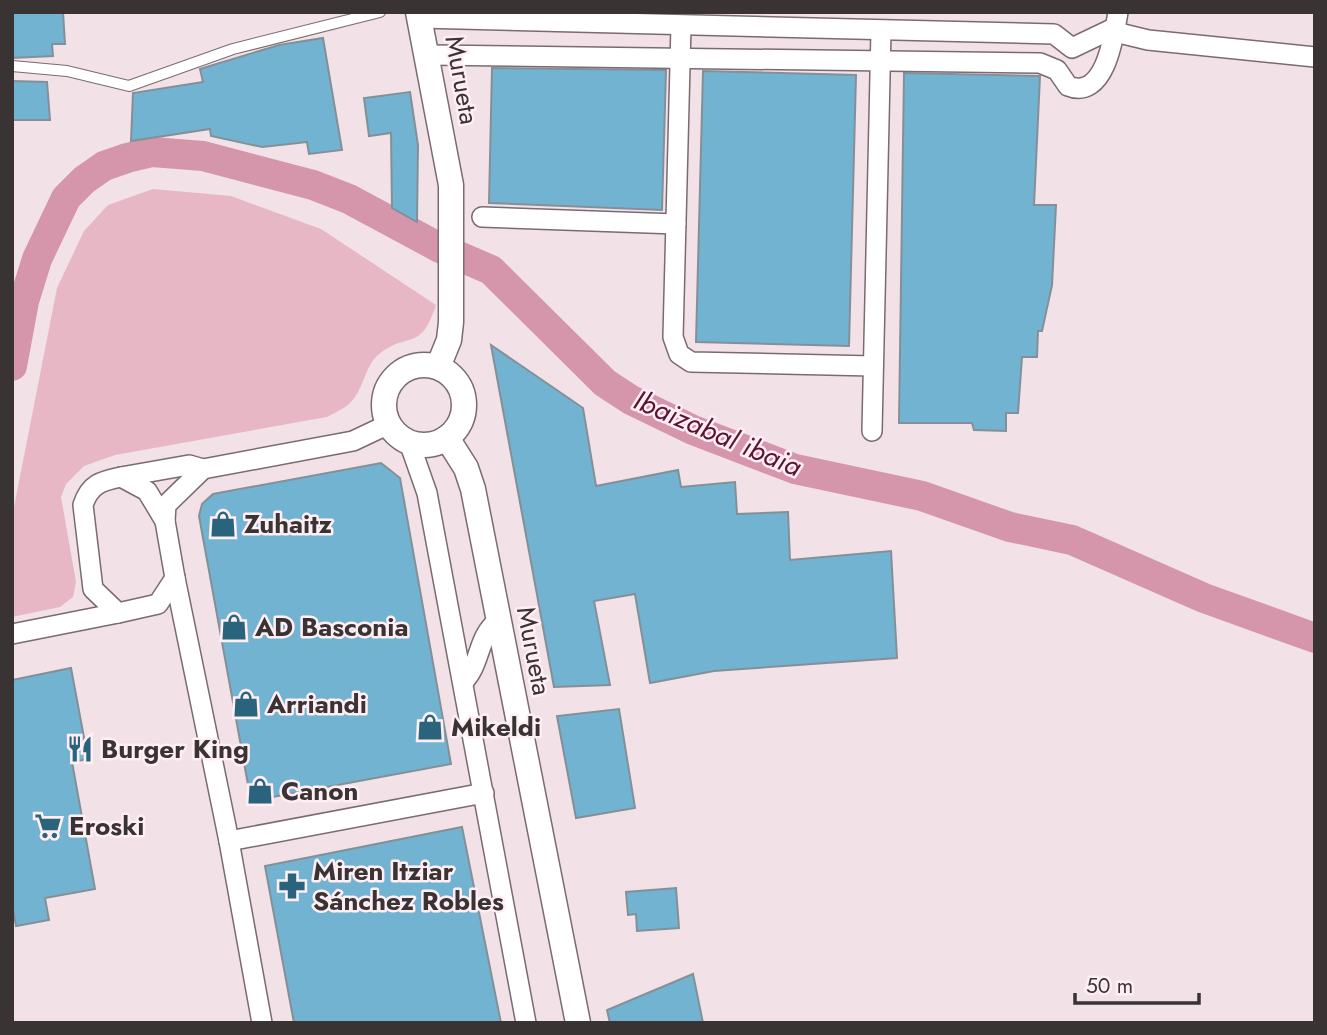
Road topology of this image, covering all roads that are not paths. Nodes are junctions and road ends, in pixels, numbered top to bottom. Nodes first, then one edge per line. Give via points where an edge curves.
1 (380, 12) edge
2 (419, 15) edge
3 (1116, 24) edge
4 (681, 26) junction
5 (881, 31) junction
6 (1072, 48) junction
7 (429, 55) junction
8 (1315, 57) edge
9 (680, 58) junction
10 (881, 61) junction
11 (12, 66) edge
12 (1057, 70) junction
13 (1098, 73) junction
14 (482, 217) dead end
15 (676, 224) junction
16 (873, 366) junction
17 (438, 367) junction
18 (389, 424) junction
19 (872, 431) dead end
20 (447, 438) junction
21 (409, 442) junction
22 (203, 469) junction
23 (121, 477) junction
24 (165, 521) junction
25 (175, 578) junction
26 (93, 589) junction
27 (108, 614) junction
28 (75, 621) junction
29 (498, 621) junction
30 (12, 634) edge
31 (463, 682) junction
32 (484, 793) junction
33 (229, 841) junction
34 (574, 1017) edge
35 (262, 1023) edge
36 (526, 1023) edge

1 - 11 lane via 233,49 129,86 67,71
2 - 4 street
2 - 7 street, Murueta
3 - 6 street
3 - 8 street via 1148,40
3 - 13 street via 1110,56
4 - 5 street
4 - 9 street
5 - 6 street via 1054,34
5 - 10 street
6 - 12 street via 1061,56
6 - 13 street via 1085,48 1095,55
7 - 9 street
7 - 17 street, Murueta via 451,185 449,340
9 - 10 street
9 - 15 street
10 - 12 street via 1040,63
10 - 16 street
12 - 13 street via 1068,86 1080,89 1092,84
14 - 15 street
15 - 16 street via 673,337 679,354 691,362
16 - 19 street
17 - 18 street via 414,366 394,378 384,400
17 - 20 street via 463,393 462,418
18 - 21 street
18 - 22 street via 353,441
20 - 21 street via 422,445
20 - 29 street, Murueta via 473,489
21 - 31 street via 427,493
22 - 23 street via 189,465
22 - 24 street via 166,505
23 - 24 street via 147,491
23 - 26 street via 100,481 83,505
24 - 25 street
25 - 27 street via 158,604
25 - 33 street
26 - 27 street
26 - 28 street
27 - 28 street
28 - 30 street
29 - 31 street via 486,630 470,676
29 - 34 street, Murueta
31 - 32 street
32 - 33 street
32 - 36 street
33 - 35 street

